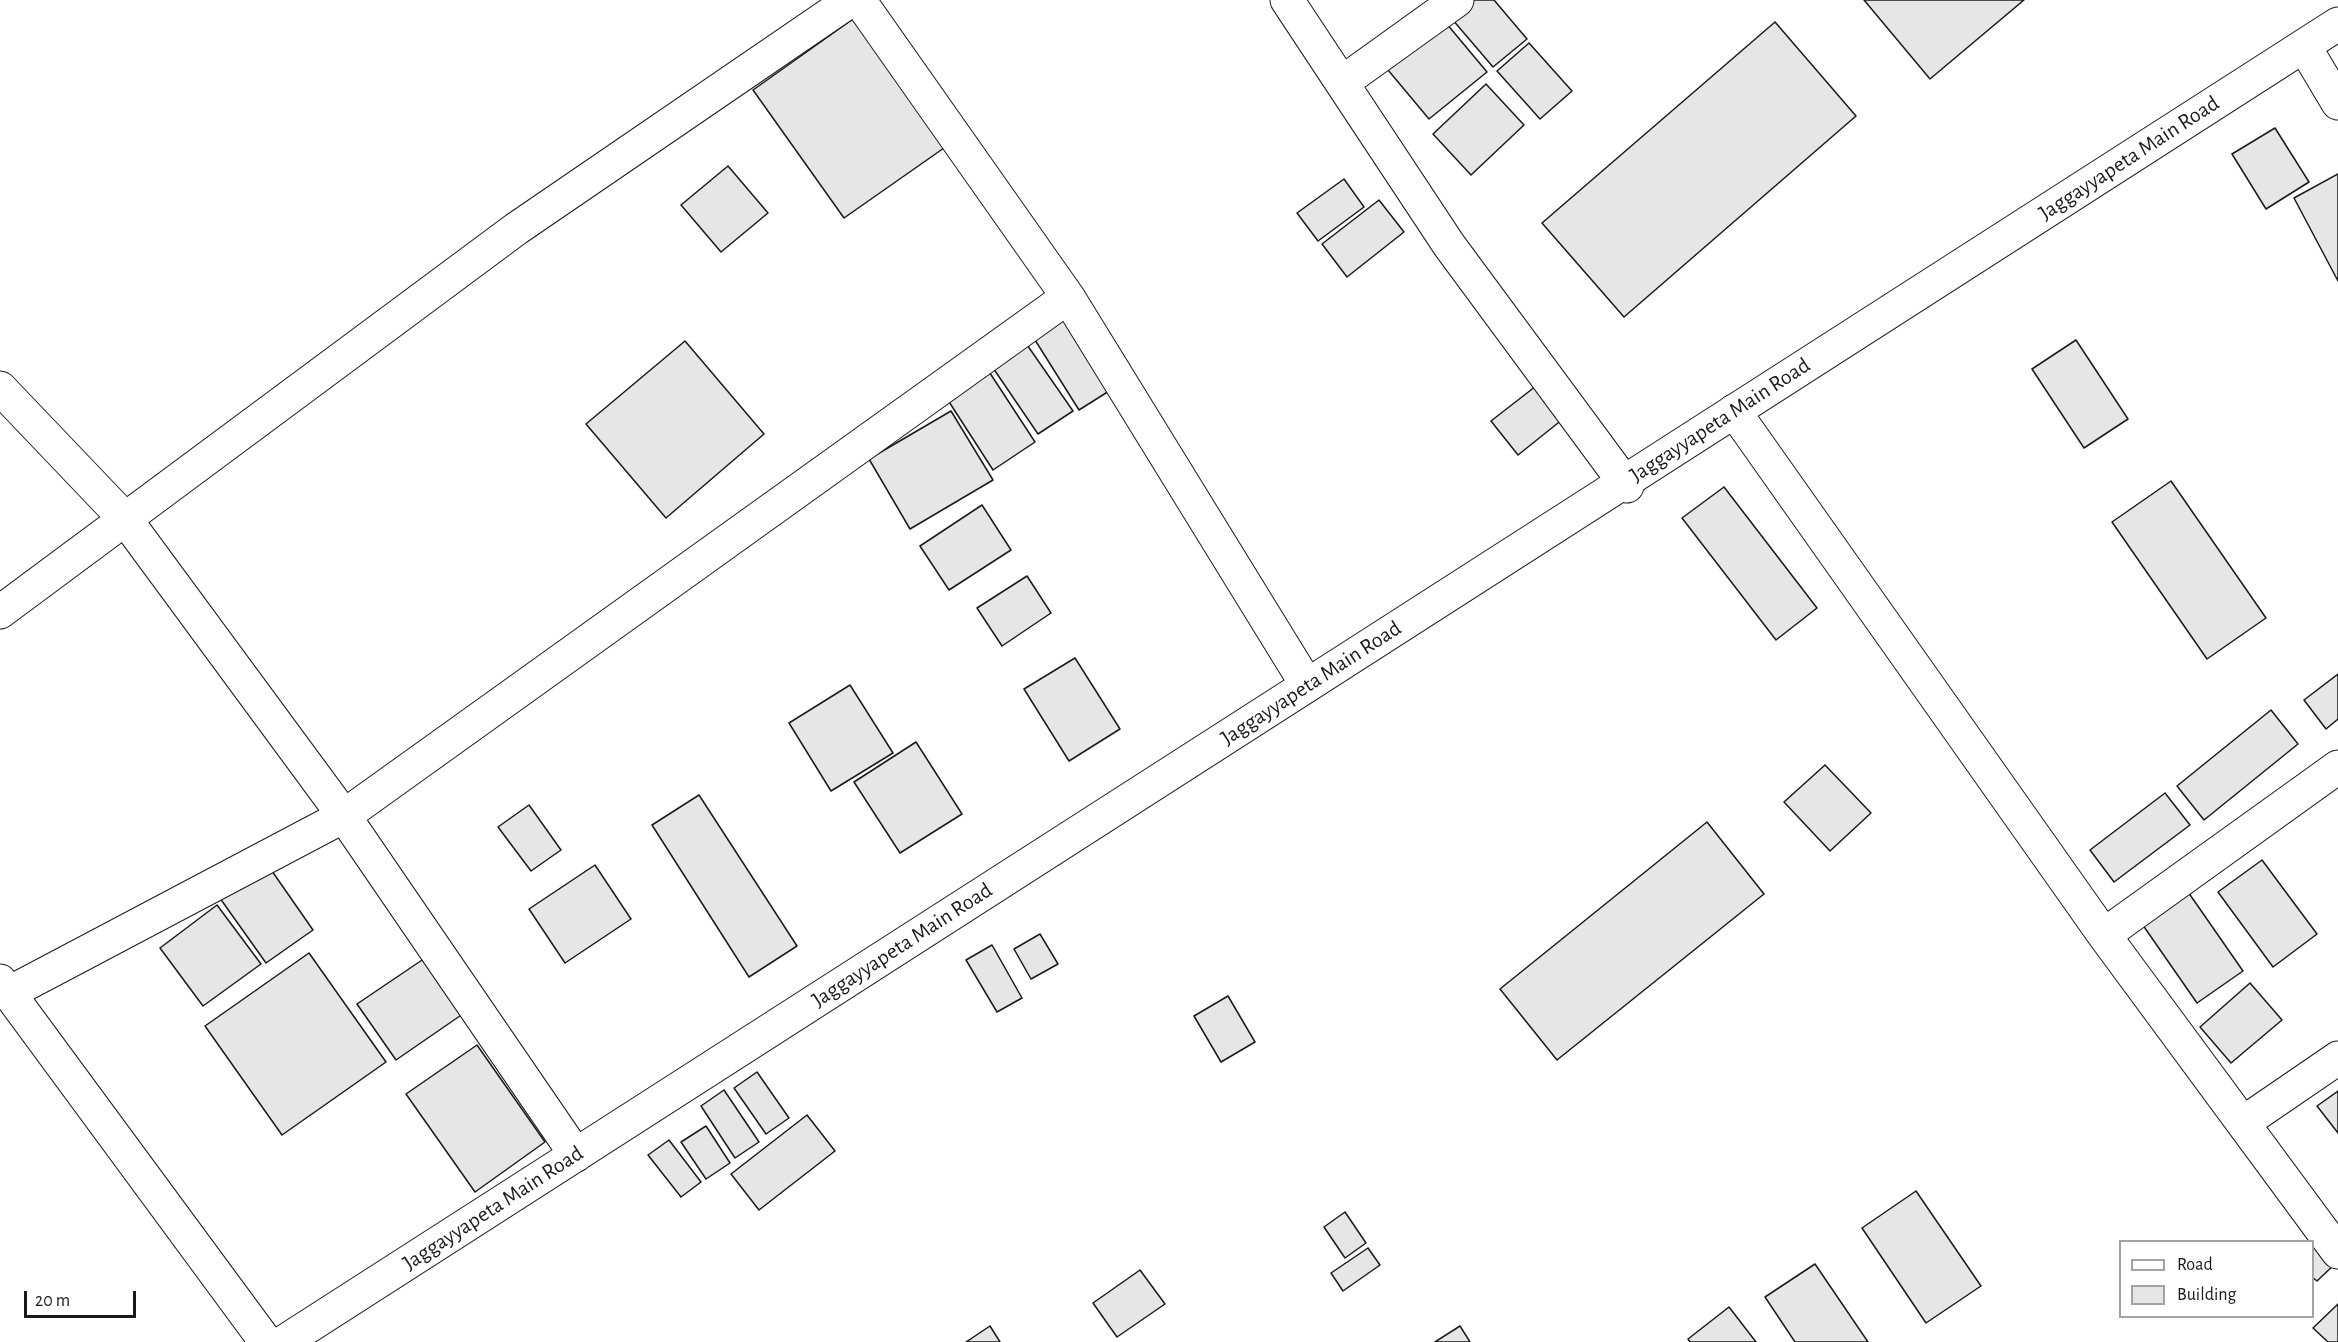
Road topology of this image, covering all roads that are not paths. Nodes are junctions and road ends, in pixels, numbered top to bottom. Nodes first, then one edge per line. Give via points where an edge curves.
1 (851, 0) edge
2 (859, 0) edge
3 (1287, 0) edge
4 (1457, 0) edge
5 (2338, 24) edge
6 (2304, 46) junction
7 (1343, 82) junction
8 (2338, 103) edge
9 (1068, 297) junction
10 (0, 388) edge
11 (1734, 411) junction
12 (1625, 484) junction
13 (126, 519) junction
14 (0, 612) edge
15 (1307, 685) junction
16 (2338, 767) edge
17 (344, 816) junction
18 (2104, 935) junction
19 (4, 987) edge
20 (2338, 1058) edge
21 (2243, 1122) junction
22 (576, 1155) junction
23 (2338, 1252) edge
24 (266, 1342) edge
25 (284, 1342) edge

1 - 13 street via 516,229
2 - 9 street
3 - 7 street
4 - 7 street
5 - 6 street, Jaggayyapeta Main Road
6 - 8 street
6 - 11 street, Jaggayyapeta Main Road
7 - 12 street via 1449,245
9 - 15 street
9 - 17 street
10 - 13 street
11 - 12 street, Jaggayyapeta Main Road
11 - 18 street
12 - 15 street, Jaggayyapeta Main Road
13 - 14 street
13 - 17 street
15 - 22 street, Jaggayyapeta Main Road
16 - 18 street
17 - 19 street
17 - 22 street
18 - 21 street
19 - 24 street
20 - 21 street
21 - 23 street
22 - 25 street, Jaggayyapeta Main Road

